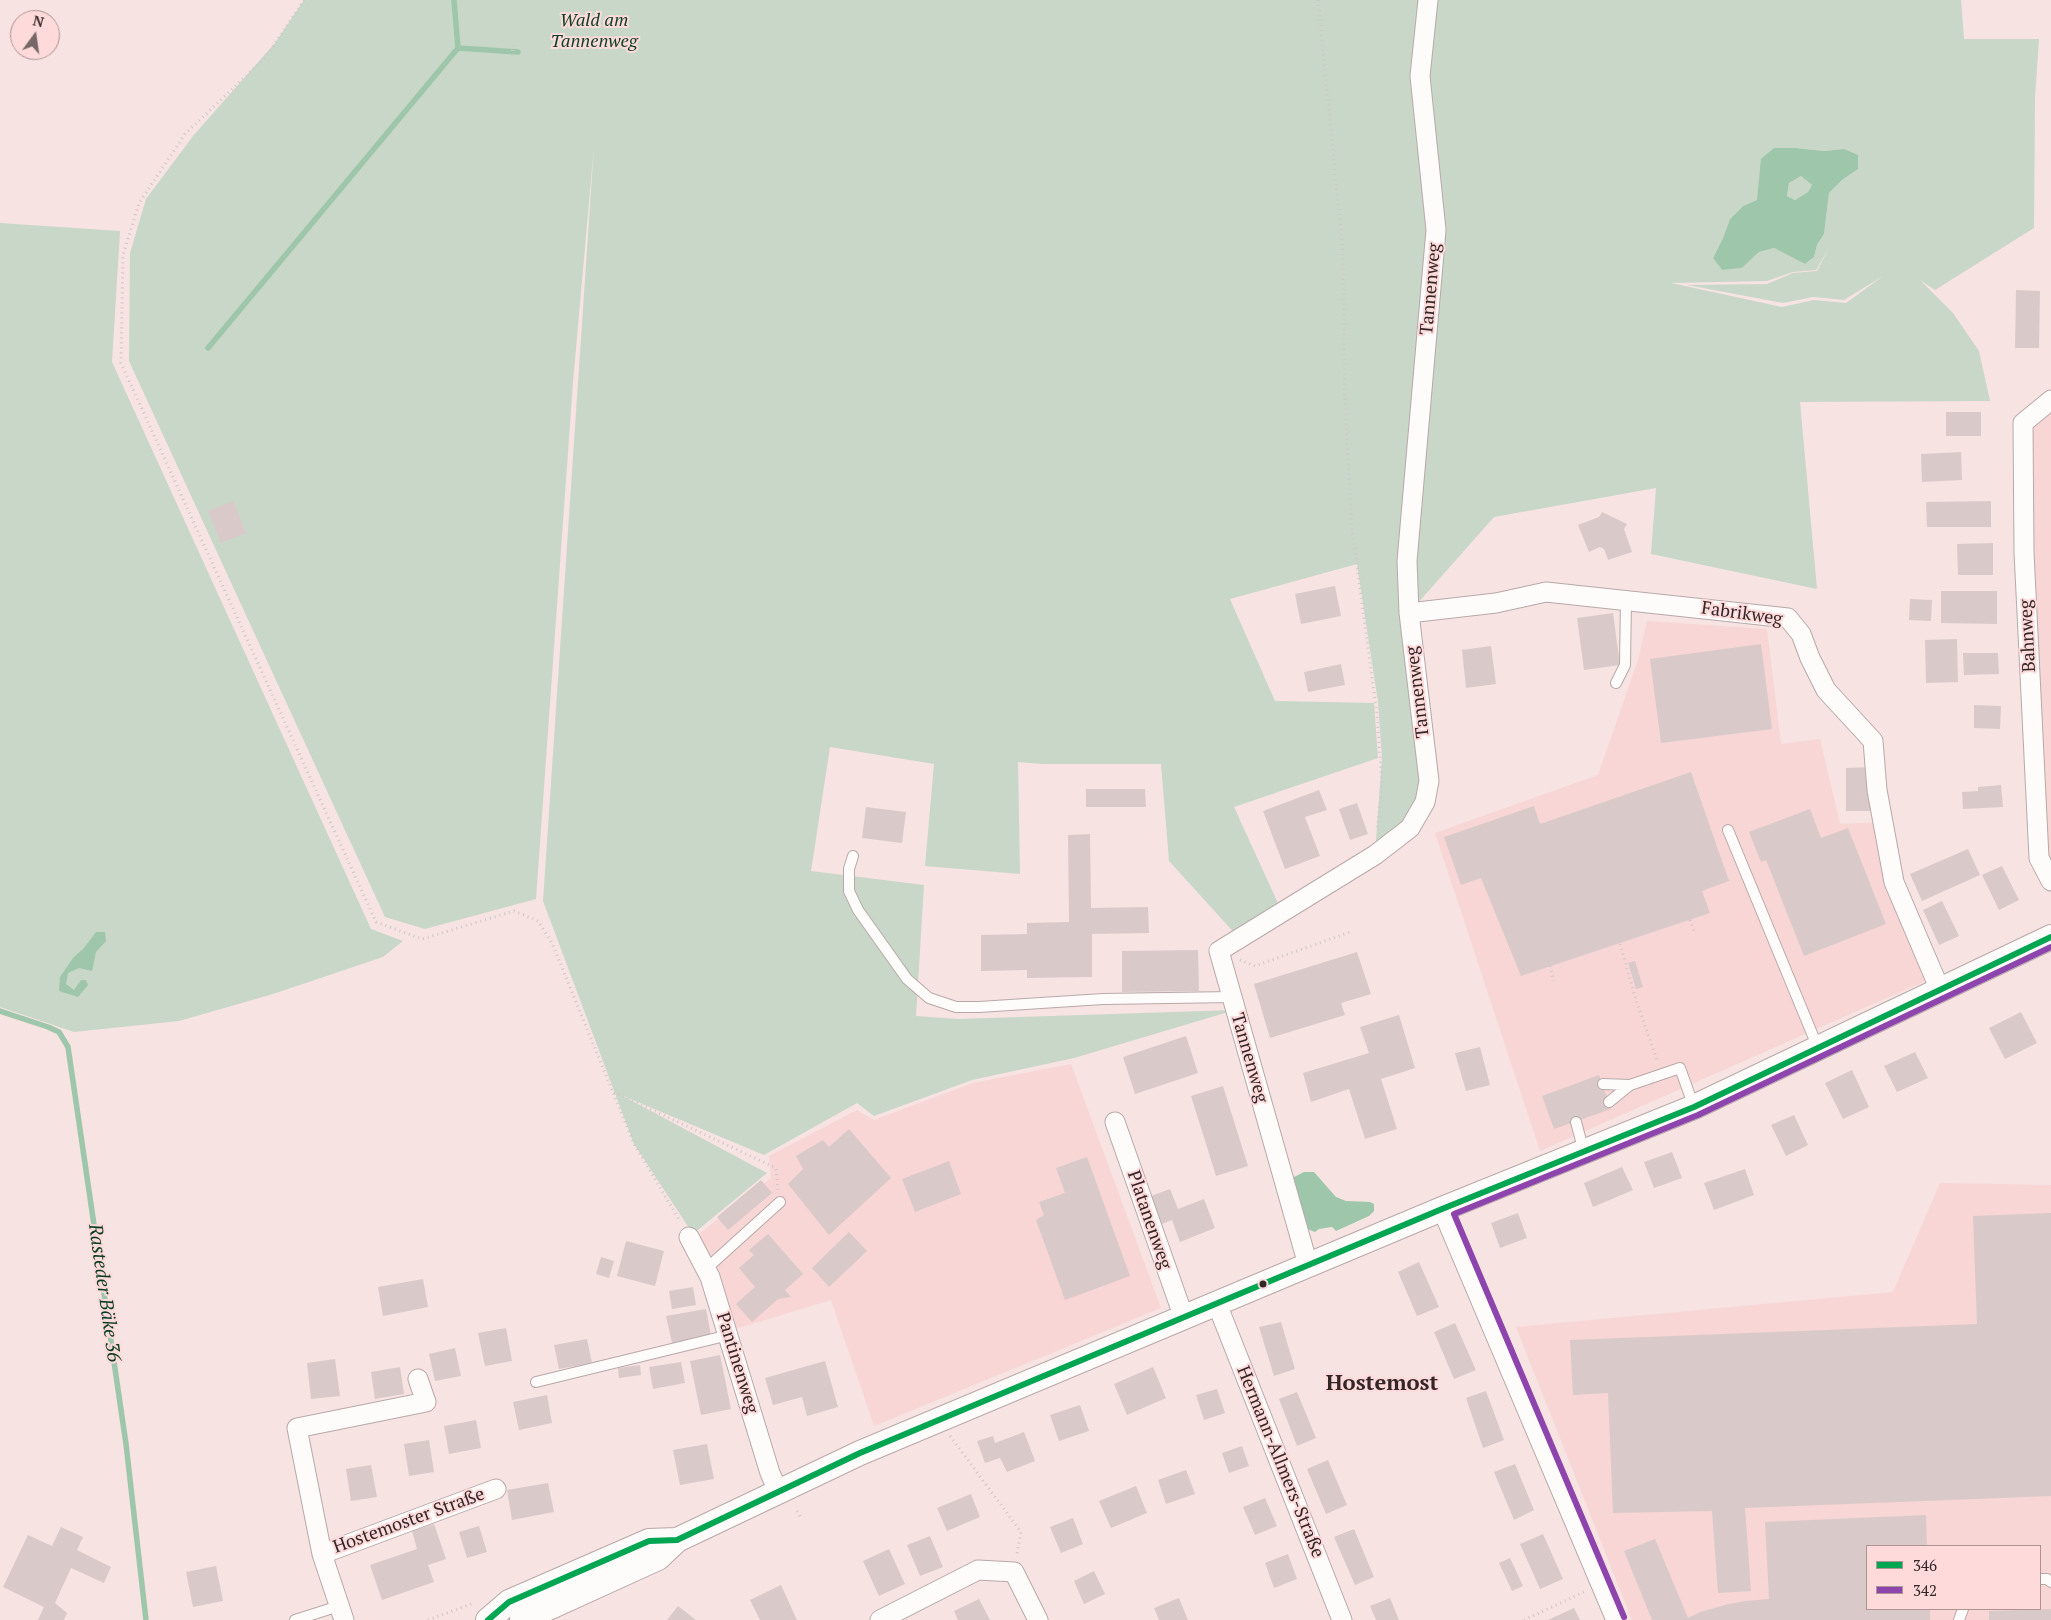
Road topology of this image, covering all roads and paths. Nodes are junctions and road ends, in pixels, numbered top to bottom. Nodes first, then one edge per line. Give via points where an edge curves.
1 (304, 0) edge
2 (1318, 0) edge
3 (1428, 0) edge
4 (514, 45) dead end
5 (512, 56) dead end
6 (2051, 400) edge
7 (1626, 600) junction
8 (1409, 613) junction
9 (1616, 683) dead end
10 (1728, 830) dead end
11 (1375, 855) junction
12 (853, 856) dead end
13 (2051, 881) edge
14 (1690, 920) dead end
15 (1350, 932) dead end
16 (1694, 932) dead end
17 (2051, 937) edge
18 (1620, 944) dead end
19 (1219, 951) junction
20 (1550, 966) dead end
21 (1554, 981) dead end
22 (1940, 990) junction
23 (1232, 997) junction
24 (1818, 1048) junction
25 (1662, 1074) junction
26 (1603, 1084) dead end
27 (1630, 1085) junction
28 (614, 1092) junction
29 (1609, 1102) dead end
30 (1694, 1106) junction
31 (1116, 1122) dead end
32 (1576, 1122) dead end
33 (1584, 1152) junction
34 (780, 1202) joint
35 (1442, 1209) junction
36 (689, 1236) joint
37 (1308, 1265) junction
38 (706, 1269) junction
39 (1217, 1304) junction
40 (1184, 1318) junction
41 (728, 1336) junction
42 (418, 1379) dead end
43 (536, 1382) dead end
44 (947, 1432) dead end
45 (496, 1489) dead end
46 (778, 1491) junction
47 (797, 1511) dead end
48 (800, 1518) dead end
49 (677, 1540) junction
50 (322, 1554) junction
51 (1014, 1572) junction
52 (1601, 1584) junction
53 (342, 1613) edge
54 (294, 1620) edge
55 (488, 1620) edge
56 (522, 1620) edge
57 (880, 1620) edge
58 (1038, 1620) edge
59 (1342, 1620) edge
60 (1524, 1620) edge
61 (1616, 1620) edge

1 - 28 path via 266,57 185,134 139,204 122,255 121,363 376,922 422,939 514,911 538,922 552,943
2 - 11 path via 1342,252 1344,405 1352,530 1377,714 1382,782
3 - 8 street, Tannenweg via 1420,76 1436,230 1406,560
4 - 5 path
6 - 13 street, Bahnweg via 2023,423 2024,552 2038,858
7 - 8 street, Fabrikweg via 1546,592 1496,603
7 - 9 lane via 1625,665
7 - 22 street, Fabrikweg via 1788,618 1801,634 1826,690 1873,741 1877,790 1894,882
8 - 11 street, Tannenweg via 1429,781 1425,802 1410,828
10 - 24 lane
11 - 19 street, Tannenweg
12 - 23 lane via 848,868 849,890 858,910 908,979 929,998 956,1007 979,1007 1112,999
14 - 16 path
15 - 19 path via 1255,966
17 - 22 street
18 - 25 path
19 - 23 street, Tannenweg
20 - 21 path
22 - 24 street
23 - 37 street, Tannenweg
24 - 30 street
25 - 27 lane
25 - 30 lane via 1680,1068
26 - 27 lane
27 - 29 lane
28 - 34 path via 776,1168
28 - 36 path via 634,1144
30 - 33 street
31 - 40 street, Platanenweg
32 - 33 lane
33 - 35 street
34 - 38 lane
35 - 37 street
35 - 52 street
36 - 38 street, Pantinenweg
37 - 39 street
38 - 41 street, Pantinenweg
39 - 40 street
39 - 59 street, Hermann-Allmers-Straße
40 - 46 street via 860,1453
41 - 43 lane
41 - 46 street, Pantinenweg
42 - 50 street, Hostemoster Straße via 426,1402 297,1428
44 - 51 path via 1021,1532
45 - 50 street, Hostemoster Straße
46 - 49 street
47 - 48 path
49 - 55 street via 650,1541 509,1602
49 - 56 street via 658,1558
50 - 53 street, Hostemoster Straße
51 - 57 street via 978,1570
51 - 58 street
52 - 60 path
52 - 61 street
53 - 54 lane

